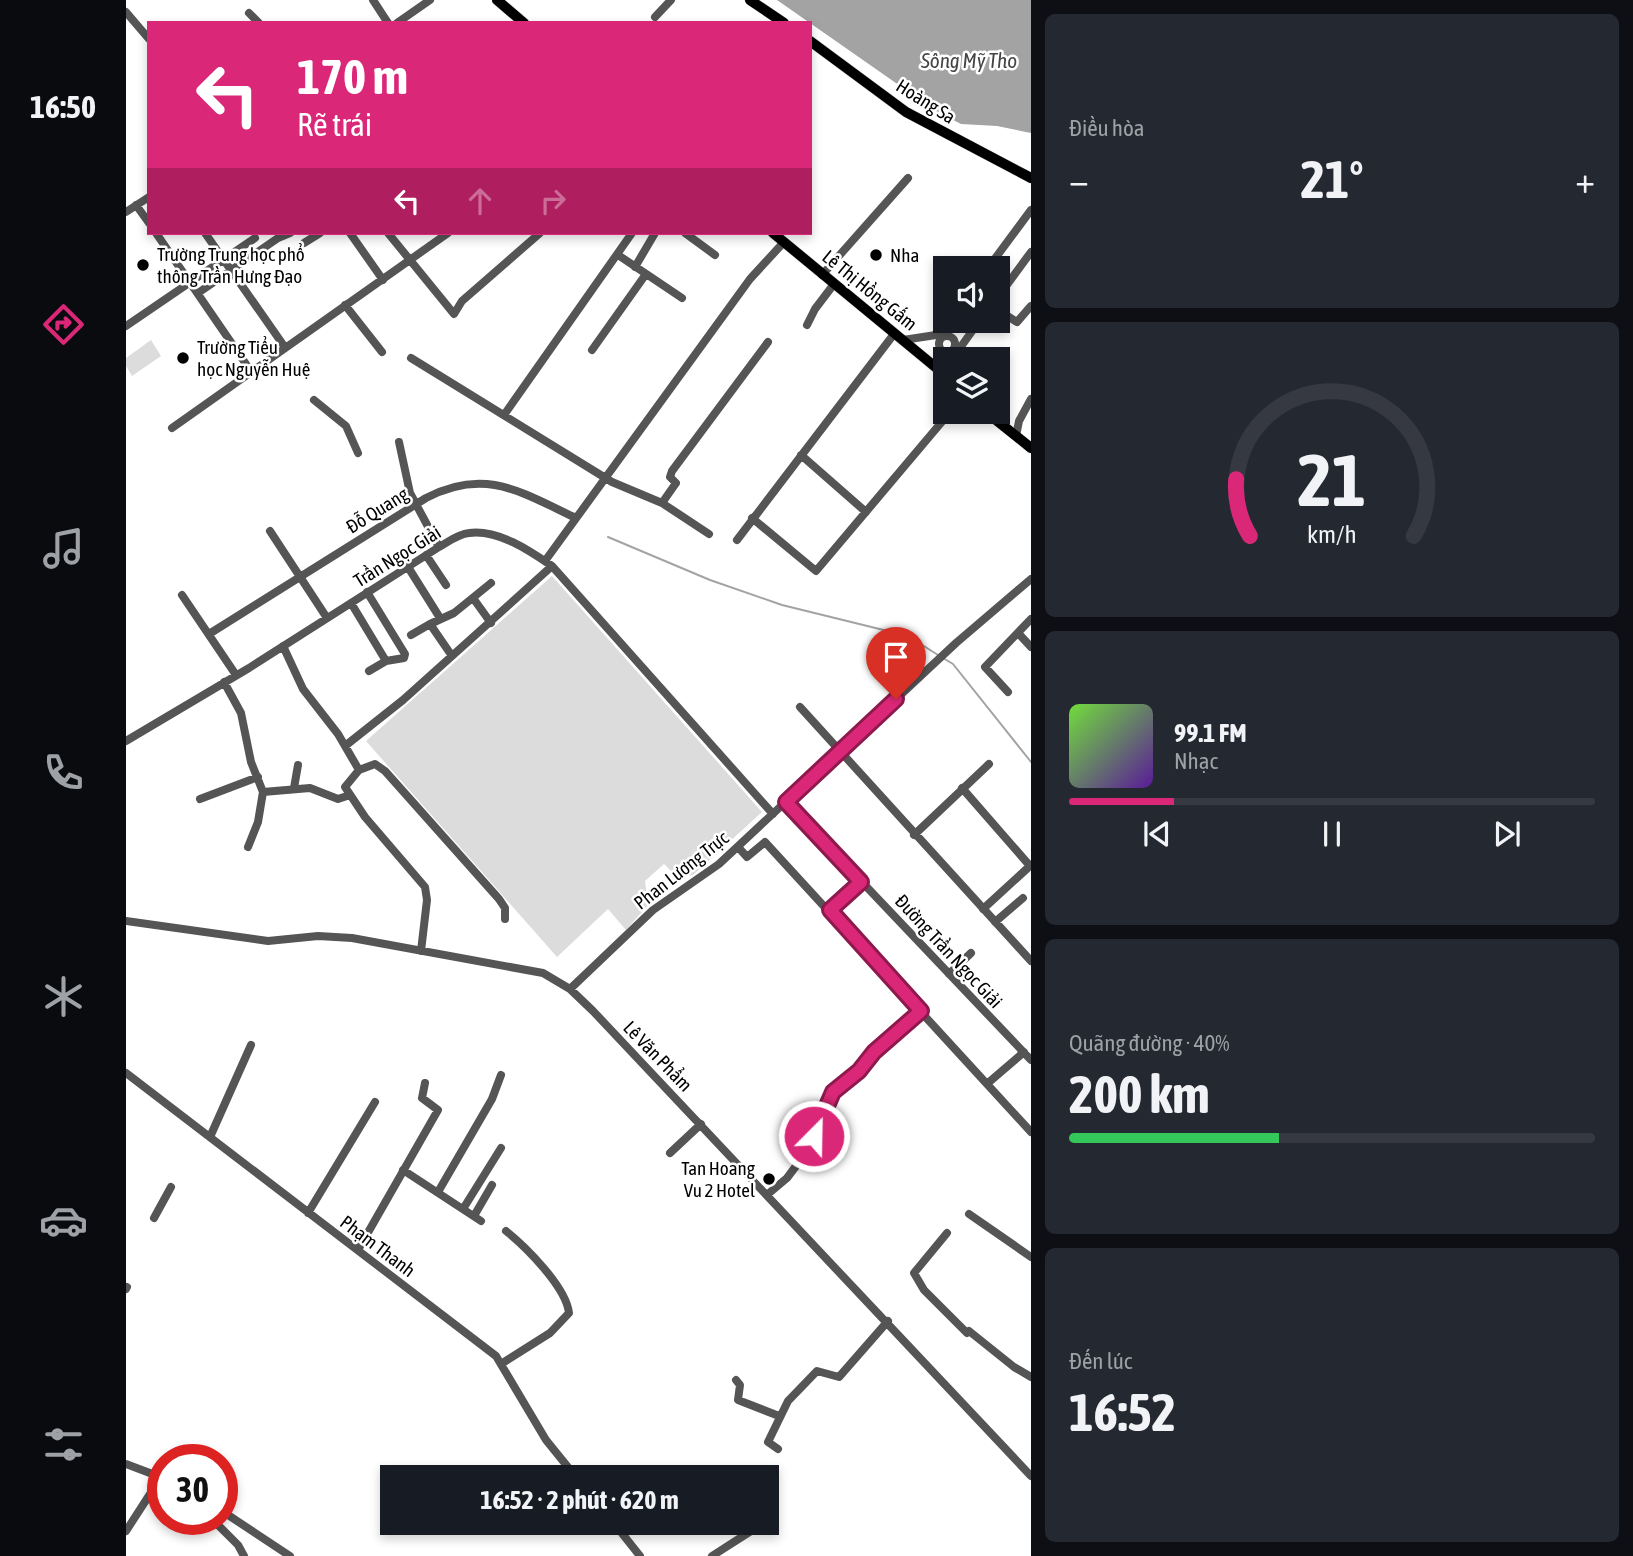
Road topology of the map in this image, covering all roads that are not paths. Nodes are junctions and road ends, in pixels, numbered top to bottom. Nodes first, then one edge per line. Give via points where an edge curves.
1 (373, 0) edge
2 (430, 0) edge
3 (497, 0) edge
4 (671, 0) edge
5 (750, 0) edge
6 (126, 12) edge
7 (249, 13) dead end
8 (655, 17) dead end
9 (257, 21) edge
10 (387, 21) edge
11 (400, 21) edge
12 (522, 21) edge
13 (781, 21) edge
14 (147, 36) edge
15 (812, 42) edge
16 (908, 178) dead end
17 (1031, 178) edge
18 (147, 198) edge
19 (136, 205) junction
20 (1031, 210) edge
21 (126, 212) edge
22 (147, 220) edge
23 (157, 235) edge
24 (206, 235) edge
25 (287, 235) edge
26 (317, 235) edge
27 (351, 235) edge
28 (390, 235) edge
29 (445, 235) edge
30 (538, 235) edge
31 (631, 235) edge
32 (654, 235) edge
33 (688, 235) edge
34 (775, 235) edge
35 (256, 236) edge
36 (784, 242) junction
37 (304, 243) dead end
38 (1031, 252) edge
39 (618, 255) junction
40 (715, 255) dead end
41 (997, 256) edge
42 (223, 260) junction
43 (409, 260) junction
44 (635, 267) junction
45 (231, 270) junction
46 (646, 274) junction
47 (822, 275) junction
48 (383, 280) junction
49 (1010, 281) edge
50 (192, 283) junction
51 (834, 284) junction
52 (198, 293) junction
53 (682, 298) dead end
54 (345, 305) junction
55 (1031, 306) edge
56 (1010, 318) edge
57 (126, 326) edge
58 (807, 326) dead end
59 (947, 333) edge
60 (950, 333) edge
61 (971, 333) edge
62 (898, 337) junction
63 (951, 338) junction
64 (967, 338) junction
65 (768, 342) dead end
66 (946, 345) junction
67 (284, 346) junction
68 (592, 350) dead end
69 (382, 352) dead end
70 (411, 358) dead end
71 (932, 364) joint
72 (250, 370) junction
73 (1031, 399) edge
74 (314, 400) dead end
75 (504, 415) junction
76 (940, 424) edge
77 (1001, 424) edge
78 (172, 428) dead end
79 (1016, 436) junction
80 (399, 442) dead end
81 (1031, 448) edge
82 (358, 453) dead end
83 (802, 455) junction
84 (605, 477) junction
85 (662, 503) junction
86 (415, 505) junction
87 (866, 512) junction
88 (576, 518) junction
89 (752, 518) junction
90 (270, 531) dead end
91 (709, 534) dead end
92 (737, 540) dead end
93 (439, 547) junction
94 (426, 555) junction
95 (549, 564) junction
96 (408, 567) junction
97 (300, 576) junction
98 (1031, 579) edge
99 (491, 583) dead end
100 (446, 585) dead end
101 (367, 592) junction
102 (181, 595) dead end
103 (473, 598) junction
104 (351, 603) junction
105 (327, 618) junction
106 (440, 618) junction
107 (1031, 619) edge
108 (491, 622) junction
109 (430, 624) junction
110 (1018, 633) junction
111 (209, 634) junction
112 (411, 635) dead end
113 (283, 646) junction
114 (1031, 647) edge
115 (452, 656) junction
116 (386, 661) junction
117 (369, 671) dead end
118 (236, 675) junction
119 (225, 682) junction
120 (1008, 692) dead end
121 (800, 707) dead end
122 (126, 741) edge
123 (345, 746) junction
124 (840, 753) junction
125 (989, 764) dead end
126 (298, 765) dead end
127 (359, 770) junction
128 (258, 778) junction
129 (294, 788) junction
130 (962, 788) junction
131 (263, 792) junction
132 (350, 795) junction
133 (200, 799) dead end
134 (786, 802) junction
135 (773, 814) junction
136 (914, 835) junction
137 (248, 847) dead end
138 (738, 847) junction
139 (1030, 865) edge
140 (861, 882) junction
141 (1023, 898) dead end
142 (983, 909) junction
143 (830, 910) junction
144 (505, 919) dead end
145 (126, 920) edge
146 (995, 922) junction
147 (421, 951) junction
148 (971, 953) dead end
149 (1031, 961) edge
150 (949, 974) junction
151 (570, 989) junction
152 (921, 1011) junction
153 (251, 1045) dead end
154 (1024, 1052) junction
155 (1031, 1060) edge
156 (126, 1073) edge
157 (501, 1075) dead end
158 (425, 1083) dead end
159 (990, 1085) junction
160 (990, 1099) dead end
161 (375, 1102) dead end
162 (701, 1124) junction
163 (1031, 1132) edge
164 (210, 1137) junction
165 (501, 1148) dead end
166 (670, 1153) dead end
167 (403, 1170) junction
168 (492, 1185) dead end
169 (171, 1187) dead end
170 (438, 1192) junction
171 (768, 1194) junction
172 (463, 1209) junction
173 (308, 1213) junction
174 (969, 1214) dead end
175 (154, 1218) dead end
176 (506, 1231) dead end
177 (947, 1233) dead end
178 (358, 1250) junction
179 (1031, 1257) edge
180 (888, 1321) junction
181 (501, 1364) junction
182 (1031, 1377) edge
183 (736, 1380) dead end
184 (779, 1416) junction
185 (778, 1449) dead end
186 (126, 1464) edge
187 (566, 1465) edge
188 (147, 1472) edge
189 (1031, 1476) edge
190 (147, 1500) edge
191 (238, 1522) edge
192 (126, 1531) edge
193 (228, 1535) edge
194 (623, 1535) edge
195 (745, 1535) edge
196 (244, 1556) edge
197 (290, 1556) edge
198 (640, 1556) edge
199 (712, 1556) edge

1 - 10 street
2 - 11 street
3 - 12 main road
4 - 8 street
5 - 13 main road
6 - 14 street
7 - 9 street
15 - 17 main road, Hoàng Sa via 906,112
16 - 47 street
18 - 19 street
19 - 21 street
19 - 22 street
20 - 41 street
23 - 50 street
24 - 42 street
25 - 45 street
26 - 37 street
27 - 48 street
28 - 43 street
29 - 43 street
30 - 43 street via 453,314
31 - 39 street
32 - 44 street
33 - 40 street
34 - 36 main road, Lê Thị Hồng Gấm
35 - 42 street
36 - 47 main road, Lê Thị Hồng Gấm
36 - 84 street via 750,279
38 - 49 street
39 - 44 street
39 - 75 street
42 - 45 street
42 - 50 street
43 - 48 street
44 - 46 street
45 - 52 street
45 - 67 street
46 - 53 street
46 - 68 street
47 - 51 main road, Lê Thị Hồng Gấm
48 - 54 street
50 - 52 street
50 - 57 street
51 - 58 street
51 - 62 main road, Lê Thị Hồng Gấm
52 - 72 street
54 - 67 street
54 - 69 street
55 - 56 street via 1017,322
59 - 66 street
60 - 63 street
61 - 64 street
62 - 66 street via 929,337
62 - 71 main road, Lê Thị Hồng Gấm
62 - 83 street
63 - 64 street
63 - 66 street
63 - 66 street
64 - 66 street
65 - 85 street via 672,471 670,477 676,483
66 - 71 street
67 - 72 street
70 - 75 street
72 - 78 street
73 - 79 street
74 - 82 street via 346,426
75 - 84 street
76 - 87 street
77 - 79 main road
79 - 81 main road
80 - 86 street
83 - 87 street
83 - 89 street
84 - 85 street
84 - 88 street
85 - 91 street
86 - 88 street, Đỗ Quang via 451,487 487,482
86 - 93 street
86 - 97 street, Đỗ Quang
87 - 89 street via 816,570
88 - 95 street
89 - 92 street
90 - 97 street
93 - 94 street, Trần Ngọc Giải
93 - 95 street, Trần Ngọc Giải via 479,533 507,541
94 - 96 street, Trần Ngọc Giải
94 - 100 street
95 - 108 street
95 - 135 street, Trần Ngọc Giải
96 - 101 street, Trần Ngọc Giải
96 - 106 street
97 - 105 street
97 - 111 street, Đỗ Quang
98 - 124 street, Phan Lương Trực
99 - 103 street
101 - 104 street, Trần Ngọc Giải
101 - 116 street via 405,654
102 - 111 street
103 - 106 street
103 - 108 street
104 - 105 street, Trần Ngọc Giải
104 - 116 street
105 - 113 street, Trần Ngọc Giải
106 - 109 street
107 - 110 street
108 - 115 street
109 - 112 street
109 - 115 street
110 - 114 street
110 - 120 street via 985,667
111 - 118 street
113 - 118 street, Trần Ngọc Giải
113 - 123 street via 303,689
115 - 123 street
116 - 117 street
118 - 119 street, Trần Ngọc Giải
119 - 122 street, Trần Ngọc Giải
119 - 128 street via 241,713
121 - 124 street
123 - 127 street
124 - 134 street, Phan Lương Trực
124 - 136 street
125 - 130 street
126 - 129 street
127 - 132 street via 344,786
127 - 144 street via 375,764 385,771 499,899
128 - 131 street
128 - 133 street
129 - 131 street
129 - 132 street via 310,788 338,799
130 - 136 street
130 - 139 street
131 - 137 street
132 - 147 street via 425,887
134 - 135 street, Phan Lương Trực
134 - 140 street, Đường Trần Ngọc Giải
135 - 138 street, Phan Lương Trực
136 - 142 street
138 - 143 street via 747,857 765,842
138 - 151 street, Phan Lương Trực via 641,920
139 - 142 street
140 - 143 street
140 - 150 street, Đường Trần Ngọc Giải
141 - 146 street
142 - 146 street
143 - 152 street
145 - 147 street, Lê Văn Phẩm via 268,941 318,936
146 - 149 street
147 - 151 street, Lê Văn Phẩm via 542,973
148 - 150 street
150 - 154 street, Đường Trần Ngọc Giải
151 - 162 street, Lê Văn Phẩm
152 - 159 street
152 - 171 street via 833,1092 805,1154
153 - 164 street
154 - 155 street, Đường Trần Ngọc Giải
154 - 159 street
156 - 164 street, Phạm Thanh
157 - 170 street via 490,1103
158 - 167 street via 422,1098 438,1110
159 - 160 street
159 - 163 street
161 - 173 street
162 - 166 street
162 - 171 street, Lê Văn Phẩm
164 - 173 street, Phạm Thanh
165 - 172 street
167 - 170 street
167 - 178 street
168 - 172 street via 477,1219
169 - 175 street
170 - 172 street
171 - 180 street, Lê Văn Phẩm
173 - 178 street, Phạm Thanh
174 - 179 street
176 - 181 street via 537,1258 562,1292 569,1313 550,1333
177 - 182 street via 914,1273 924,1290 968,1332
178 - 181 street, Phạm Thanh via 476,1339
180 - 184 street via 839,1377 813,1373
180 - 189 street, Lê Văn Phẩm
181 - 187 street, Phạm Thanh
183 - 184 street via 738,1400
184 - 185 street via 768,1442
186 - 188 street
190 - 192 street
191 - 197 street
193 - 196 street
194 - 198 street
195 - 199 street

